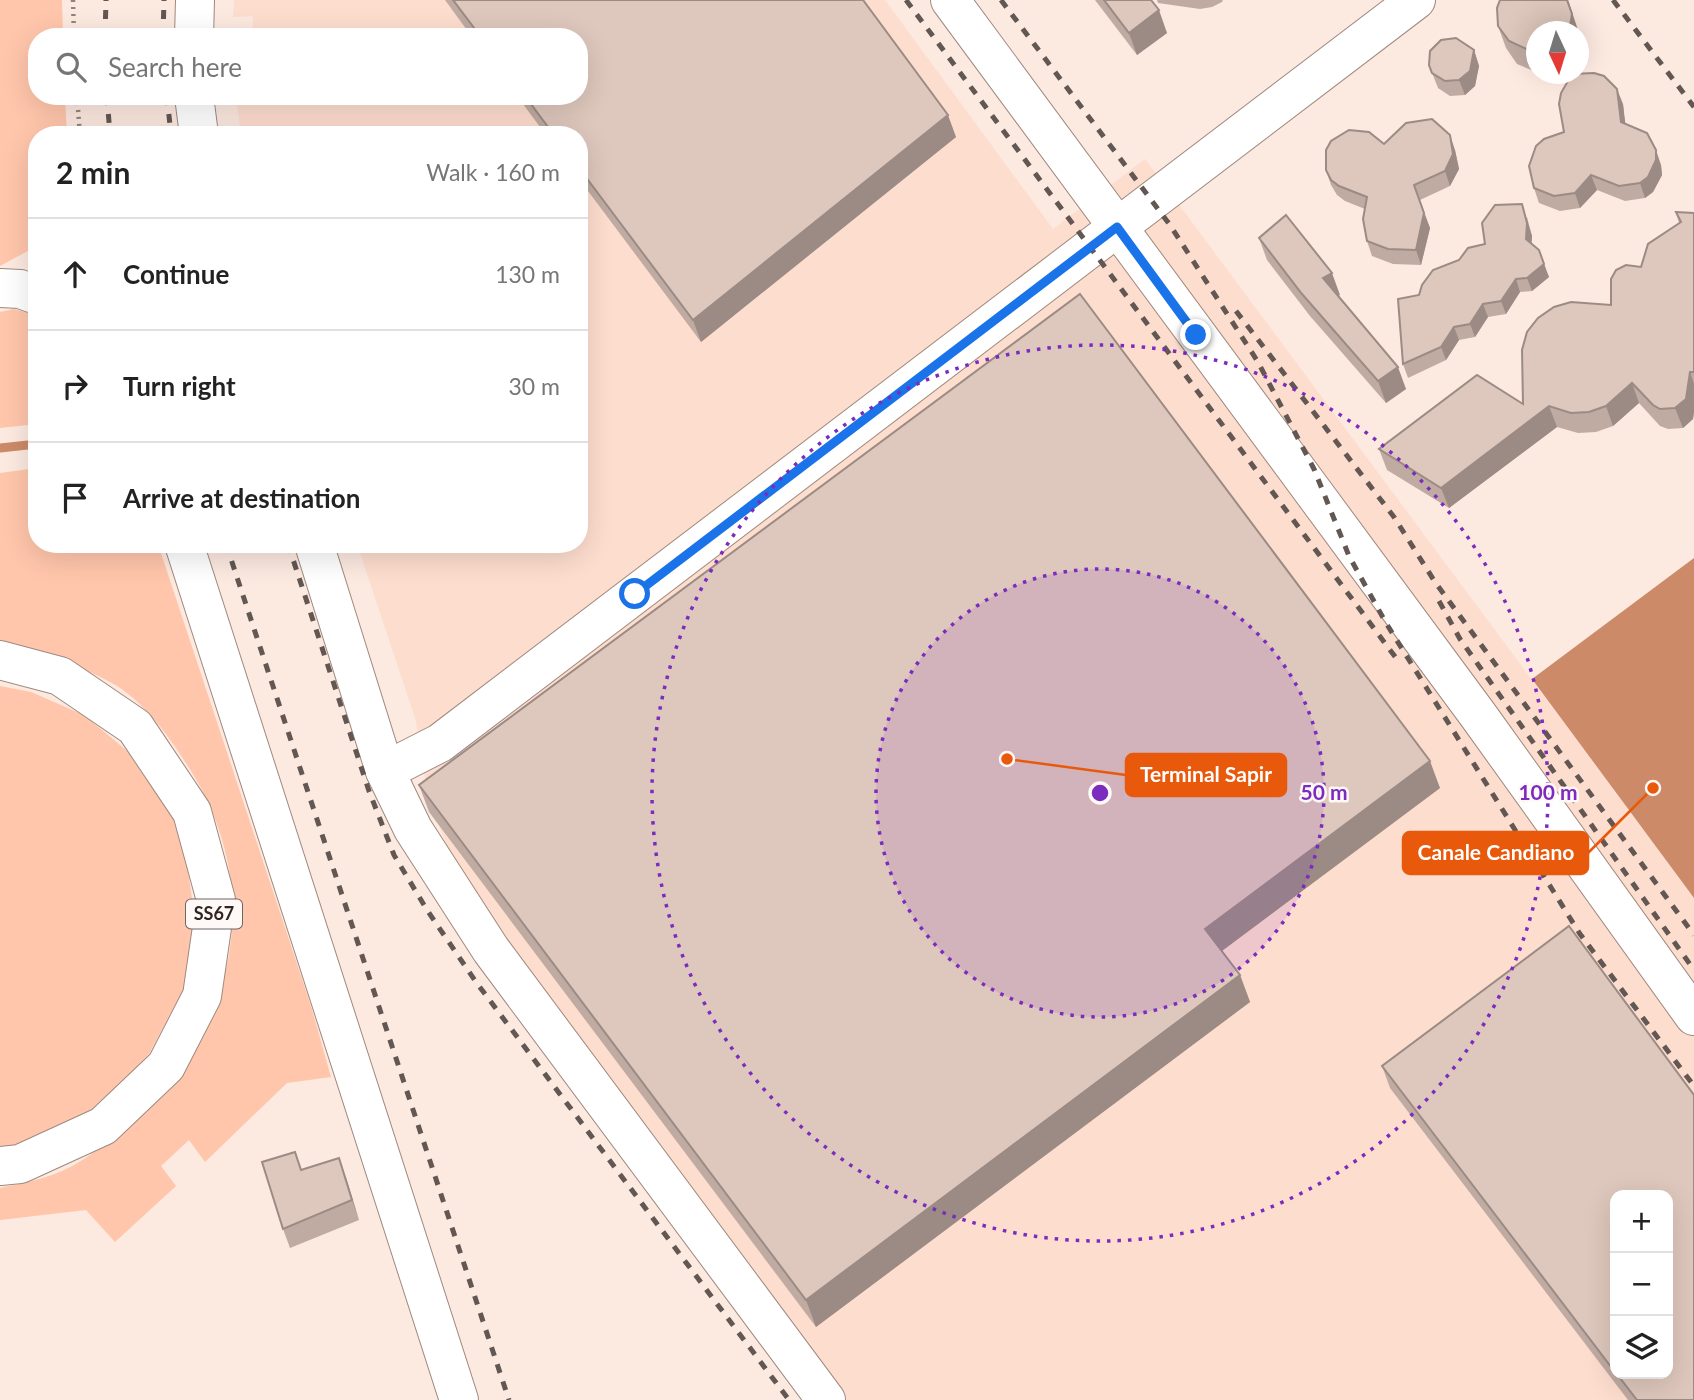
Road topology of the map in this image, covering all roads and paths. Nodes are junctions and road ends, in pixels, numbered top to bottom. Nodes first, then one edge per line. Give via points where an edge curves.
1 (73, 0) edge
2 (195, 0) edge
3 (1416, 0) edge
4 (953, 1) edge
5 (74, 28) edge
6 (194, 28) edge
7 (78, 105) edge
8 (195, 105) edge
9 (79, 126) edge
10 (198, 126) edge
11 (1117, 227) junction
12 (0, 288) edge
13 (28, 292) edge
14 (187, 553) edge
15 (317, 553) edge
16 (0, 660) edge
17 (385, 771) junction
18 (1694, 1016) edge
19 (0, 1166) edge
20 (459, 1400) edge
21 (826, 1400) edge

1 - 5 path
2 - 6 main road
3 - 11 main road
4 - 11 main road
7 - 9 path
8 - 10 main road
11 - 17 main road via 440,743
11 - 18 main road
12 - 13 main road
14 - 20 main road
15 - 17 main road
16 - 19 main road, SS67 via 60,676 135,727 192,812 216,900 202,996 166,1066 103,1126 20,1164
17 - 21 main road via 413,829 491,950

